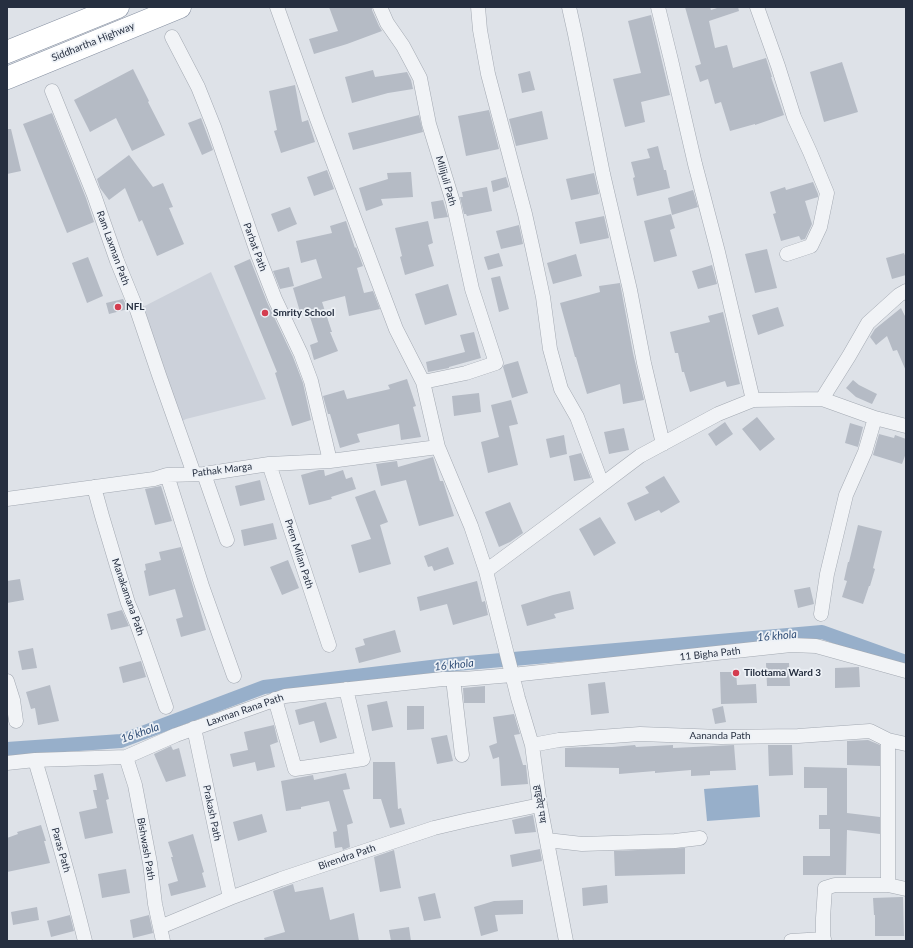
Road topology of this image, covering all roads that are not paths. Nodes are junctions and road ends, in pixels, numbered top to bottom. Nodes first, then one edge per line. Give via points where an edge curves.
1 (118, 7) edge
2 (180, 7) edge
3 (277, 7) edge
4 (380, 7) edge
5 (478, 7) edge
6 (569, 7) edge
7 (658, 7) edge
8 (757, 7) edge
9 (172, 37) dead end
10 (7, 52) edge
11 (7, 78) edge
12 (52, 91) dead end
13 (788, 254) dead end
14 (906, 291) edge
15 (423, 382) junction
16 (822, 399) junction
17 (753, 400) junction
18 (875, 418) junction
19 (906, 426) edge
20 (663, 444) junction
21 (438, 447) junction
22 (330, 461) junction
23 (269, 464) junction
24 (199, 474) junction
25 (167, 475) junction
26 (602, 484) junction
27 (94, 487) junction
28 (7, 499) edge
29 (227, 540) dead end
30 (486, 571) junction
31 (820, 614) dead end
32 (329, 645) dead end
33 (511, 671) junction
34 (906, 671) edge
35 (234, 676) dead end
36 (453, 679) junction
37 (7, 681) edge
38 (346, 689) junction
39 (275, 699) junction
40 (166, 707) dead end
41 (16, 721) dead end
42 (194, 728) junction
43 (888, 740) junction
44 (532, 744) junction
45 (906, 744) edge
46 (462, 755) dead end
47 (126, 757) junction
48 (35, 760) junction
49 (7, 763) edge
50 (540, 805) junction
51 (700, 838) dead end
52 (546, 840) junction
53 (888, 885) junction
54 (906, 889) edge
55 (230, 898) junction
56 (160, 927) junction
57 (824, 940) edge
58 (85, 941) edge
59 (163, 941) edge
60 (566, 941) edge
61 (791, 941) edge

1 - 10 highway
2 - 11 highway, Siddhartha Highway
3 - 15 street, हाइवेए पथ via 396,329
4 - 15 street, Milijuli Path via 420,78 430,124 453,202 472,289 496,363 466,373
5 - 26 street via 488,74 530,235 543,297 550,349 561,389 577,417
6 - 20 street
7 - 17 street
8 - 13 street via 794,117 827,193 820,227 811,246
9 - 22 street, Parbat Path via 198,87 258,255 309,375
12 - 24 street, Ram Laxman Path via 137,310 158,375
14 - 16 street via 868,323
15 - 21 street, हाइवेए पथ
16 - 17 street
16 - 18 street
17 - 20 street via 718,414
18 - 19 street
18 - 31 street via 865,452 846,495
20 - 26 street via 640,456
21 - 22 street, Pathak Marga
21 - 30 street, हाइवेए पथ via 471,526
22 - 23 street, Pathak Marga
23 - 24 street, Pathak Marga
23 - 32 street, Prem Milan Path
24 - 25 street, Pathak Marga
24 - 29 street, Ram Laxman Path
25 - 27 street, Pathak Marga
25 - 35 street
26 - 30 street
27 - 28 street, Pathak Marga
27 - 40 street, Manakamana Path via 128,603
30 - 33 street, हाइवेए पथ
33 - 34 street, 11 Bigha Path via 791,645 816,646
33 - 36 street, Laxman Rana Path
33 - 44 street, हाइवेए पथ
36 - 38 street, Laxman Rana Path
36 - 46 street
37 - 41 street
38 - 39 street, Laxman Rana Path
38 - 39 street via 362,759 295,769
39 - 42 street, Laxman Rana Path
42 - 47 street, Laxman Rana Path
42 - 55 street, Prakash Path
43 - 44 street, Aananda Path via 870,732 721,737 640,734
43 - 45 street, Aananda Path
43 - 53 street
44 - 50 street, हाइवेए पथ
47 - 48 street, Laxman Rana Path
47 - 56 street, Bishwash Path via 150,863
48 - 49 street, Laxman Rana Path
48 - 58 street, Paras Path
50 - 52 street, हाइवेए पथ
50 - 55 street, Birendra Path via 434,828
51 - 52 street via 582,844
52 - 60 street, हाइवेए पथ
53 - 54 street
53 - 57 street via 835,884 825,888
55 - 56 street, Birendra Path
56 - 59 street, Bishwash Path
57 - 61 street

